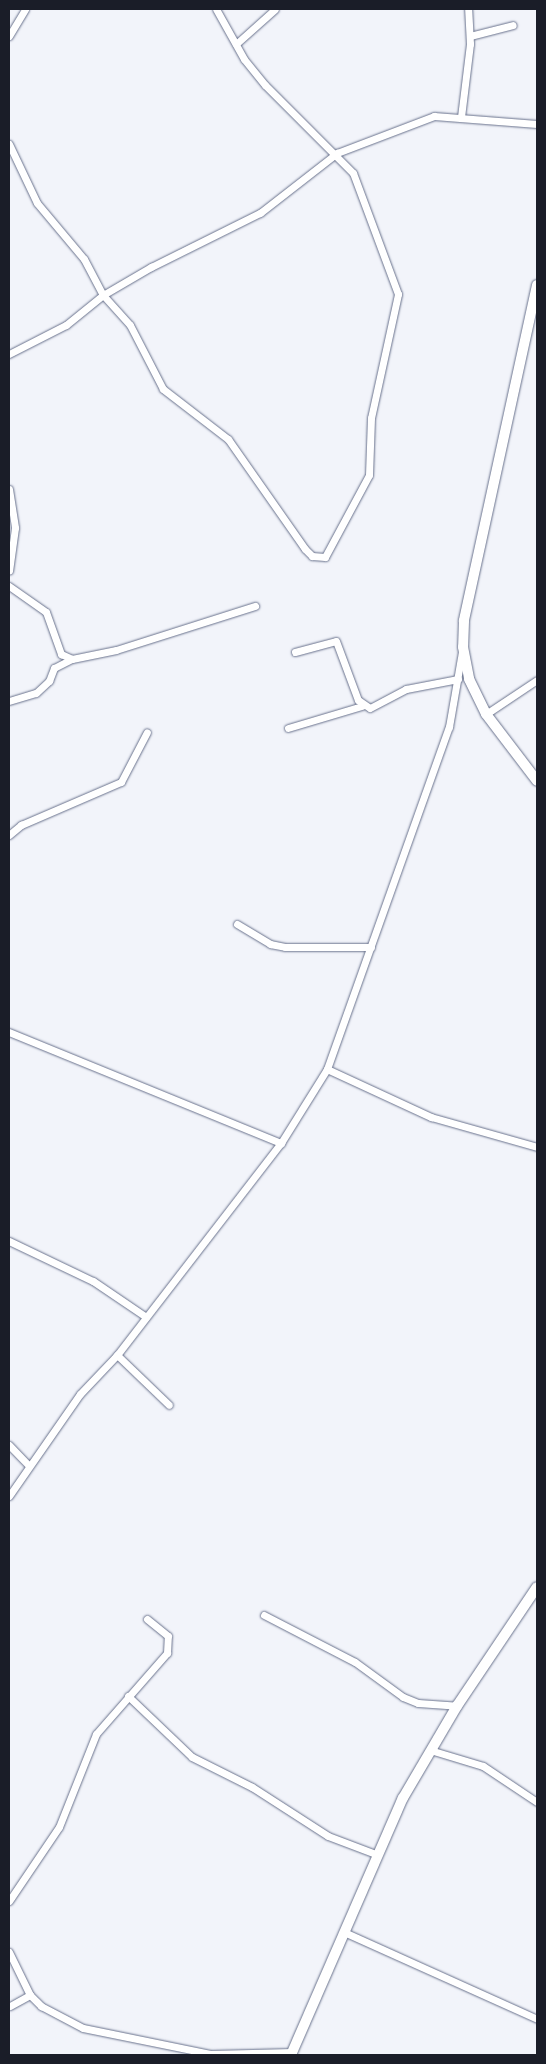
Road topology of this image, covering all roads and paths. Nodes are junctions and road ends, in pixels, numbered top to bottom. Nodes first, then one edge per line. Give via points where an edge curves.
1 (25, 9) edge
2 (216, 9) edge
3 (275, 9) edge
4 (468, 9) edge
5 (513, 25) dead end
6 (9, 36) edge
7 (470, 36) junction
8 (236, 44) junction
9 (461, 117) junction
10 (537, 124) edge
11 (9, 144) edge
12 (337, 153) junction
13 (537, 285) edge
14 (103, 295) junction
15 (9, 354) edge
16 (9, 489) edge
17 (9, 571) edge
18 (9, 586) edge
19 (255, 606) dead end
20 (463, 647) junction
21 (295, 652) dead end
22 (72, 659) junction
23 (458, 679) junction
24 (537, 680) edge
25 (9, 701) edge
26 (362, 706) junction
27 (486, 714) junction
28 (288, 728) dead end
29 (147, 732) dead end
30 (537, 781) edge
31 (9, 835) edge
32 (237, 924) dead end
33 (371, 947) junction
34 (9, 1032) edge
35 (327, 1069) junction
36 (281, 1143) junction
37 (537, 1147) edge
38 (9, 1241) edge
39 (146, 1317) junction
40 (117, 1355) junction
41 (169, 1405) dead end
42 (9, 1446) edge
43 (28, 1465) junction
44 (9, 1496) edge
45 (537, 1587) edge
46 (264, 1615) dead end
47 (147, 1619) dead end
48 (128, 1696) junction
49 (456, 1706) junction
50 (430, 1750) junction
51 (537, 1802) edge
52 (378, 1855) junction
53 (9, 1901) edge
54 (346, 1933) junction
55 (9, 1952) edge
56 (30, 1995) junction
57 (10, 2006) edge
58 (537, 2019) edge
59 (292, 2054) edge

1 - 6 street
2 - 8 street
3 - 8 street
4 - 7 street
5 - 7 street
7 - 9 street
8 - 12 street via 265,85
9 - 10 street
9 - 12 street via 434,116
11 - 14 street via 37,203 84,259
12 - 14 street via 260,213
12 - 14 street via 362,194 398,294 371,418 369,475 325,557 312,556 305,549 228,439 163,390 141,343
13 - 20 main road via 464,621
14 - 15 street via 66,325
16 - 17 street via 15,528
18 - 22 street via 46,612 61,654
19 - 22 street via 116,650
20 - 23 street
20 - 27 main road via 469,679
21 - 26 street via 336,641
22 - 25 street via 54,668 49,681 36,693
23 - 26 street via 406,689 378,706
23 - 33 street via 449,727
24 - 27 street
26 - 28 street
27 - 30 main road
29 - 31 street via 121,782 21,825
32 - 33 street via 270,944 285,947
33 - 35 street
34 - 36 street
35 - 36 street
35 - 37 street via 431,1117
36 - 39 street
38 - 39 street via 93,1281
39 - 40 street
40 - 41 street
40 - 43 street via 80,1394
42 - 43 street
43 - 44 street
45 - 49 main road
46 - 49 street via 355,1662 402,1696 418,1703
47 - 48 street via 168,1636 169,1646 150,1676
48 - 52 street via 192,1757 252,1787 328,1836
48 - 53 street via 96,1734 59,1827
49 - 50 main road
50 - 51 street via 483,1766
50 - 52 main road
52 - 54 main road
54 - 58 street
54 - 59 main road
55 - 56 street
56 - 57 street
56 - 59 street via 59,2016 112,2035 210,2054

